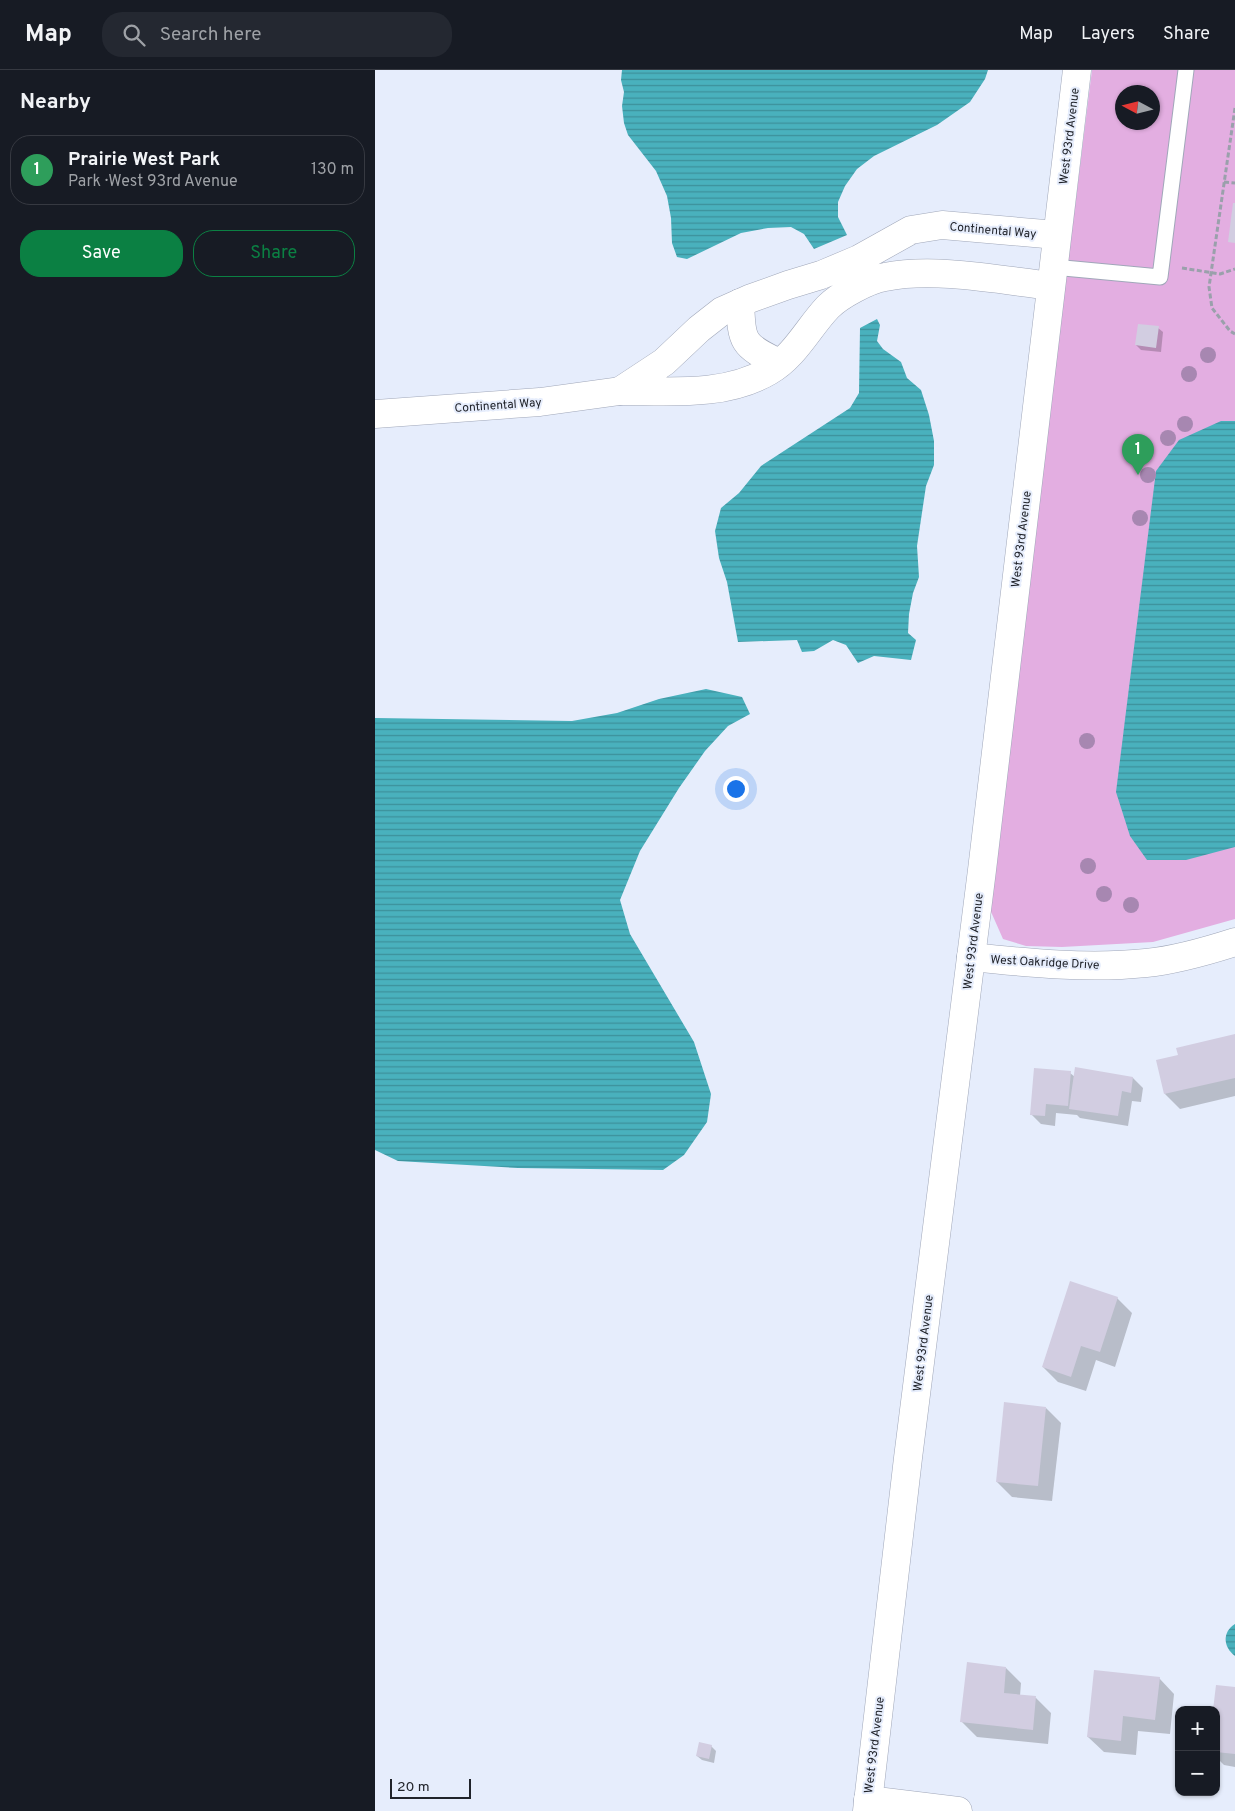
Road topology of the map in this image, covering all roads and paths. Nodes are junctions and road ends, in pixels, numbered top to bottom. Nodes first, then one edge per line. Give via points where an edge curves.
1 (1077, 70) edge
2 (1186, 70) edge
3 (1235, 108) edge
4 (1224, 182) junction
5 (1235, 183) edge
6 (1057, 235) junction
7 (1161, 265) junction
8 (1235, 269) edge
9 (1212, 273) junction
10 (853, 276) junction
11 (1052, 277) junction
12 (740, 303) junction
13 (1235, 334) edge
14 (779, 363) junction
15 (620, 392) junction
16 (375, 414) edge
17 (1235, 942) edge
18 (971, 957) junction
19 (867, 1806) edge
20 (958, 1811) edge

1 - 6 street, West 93rd Avenue
2 - 7 lane
3 - 4 path
4 - 5 path
4 - 9 path
6 - 10 street, Continental Way via 942,225 911,230
6 - 11 street, West 93rd Avenue
7 - 9 path
7 - 11 lane via 1160,278
8 - 9 path
9 - 13 path via 1209,287 1212,308
10 - 11 street, Continental Way
10 - 12 street, Continental Way via 821,275
10 - 14 street, Continental Way via 791,354
11 - 18 street, West 93rd Avenue
12 - 14 street via 744,339 761,355
12 - 15 street, Continental Way via 721,311 664,362
14 - 15 street, Continental Way via 746,382 722,388
15 - 16 street, Continental Way via 540,402
17 - 18 street, West Oakridge Drive via 1147,963 1082,966
18 - 19 street, West 93rd Avenue
19 - 20 street

